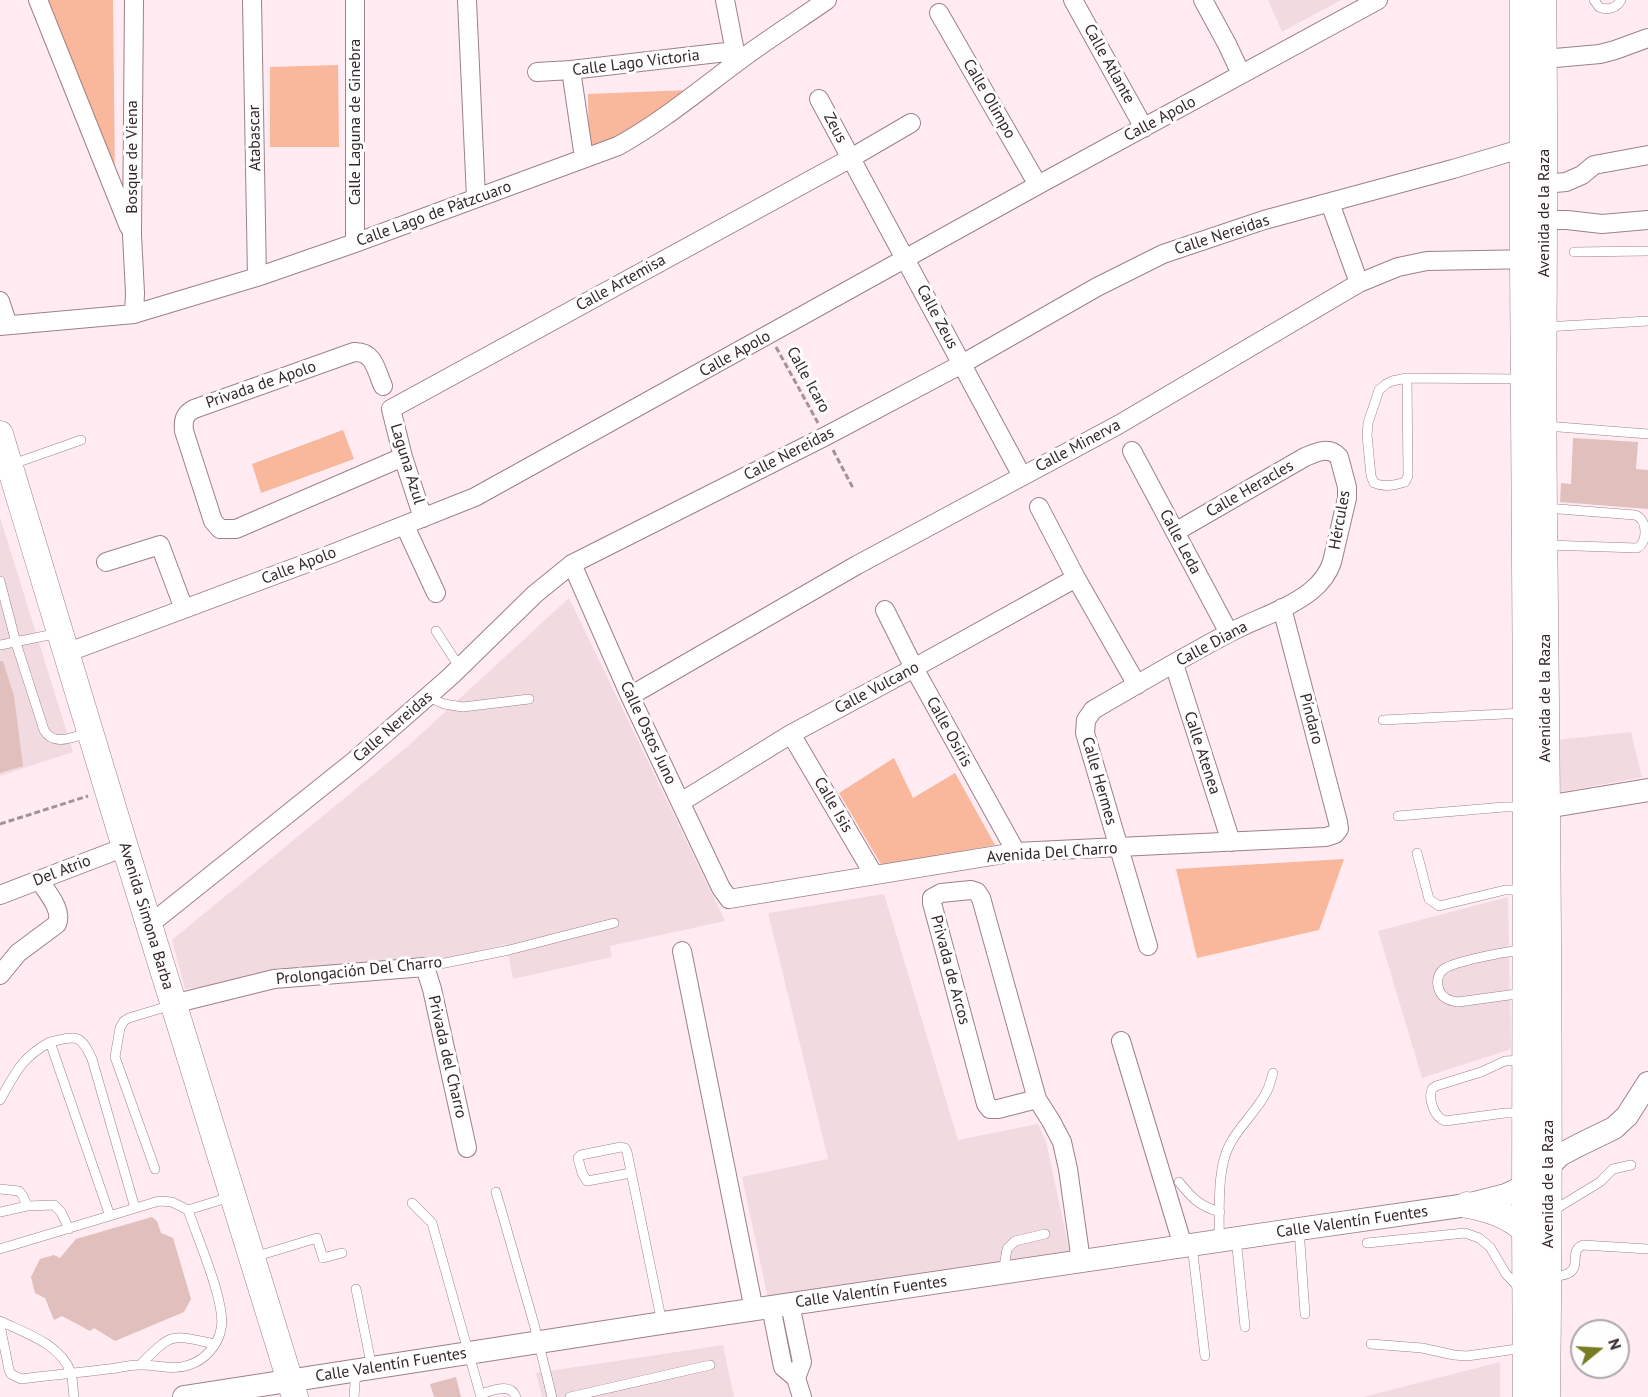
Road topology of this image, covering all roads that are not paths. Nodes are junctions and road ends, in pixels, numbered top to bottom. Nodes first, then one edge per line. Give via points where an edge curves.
1 (38, 0) edge
2 (134, 0) edge
3 (252, 0) edge
4 (355, 0) edge
5 (467, 0) edge
6 (725, 0) edge
7 (828, 0) edge
8 (1073, 0) edge
9 (1203, 0) edge
10 (1378, 0) edge
11 (1523, 0) edge
12 (1543, 0) edge
13 (1594, 0) edge
14 (1621, 0) edge
15 (939, 13) dead end
16 (1648, 38) edge
17 (736, 57) junction
18 (1544, 59) junction
19 (571, 70) junction
20 (537, 72) dead end
21 (1241, 74) junction
22 (819, 99) dead end
23 (911, 123) dead end
24 (1144, 128) junction
25 (1524, 148) junction
26 (1648, 155) edge
27 (584, 158) junction
28 (851, 158) junction
29 (1544, 184) junction
30 (1038, 185) junction
31 (476, 198) junction
32 (1330, 203) junction
33 (1545, 220) junction
34 (1648, 220) edge
35 (132, 235) junction
36 (355, 243) junction
37 (1648, 251) edge
38 (1574, 252) dead end
39 (906, 259) junction
40 (1534, 259) junction
41 (257, 277) junction
42 (1359, 283) junction
43 (0, 301) edge
44 (134, 314) junction
45 (1648, 321) edge
46 (4, 325) edge
47 (1545, 327) junction
48 (962, 364) junction
49 (1407, 378) junction
50 (1524, 379) junction
51 (383, 386) dead end
52 (391, 409) joint
53 (1544, 426) junction
54 (0, 434) edge
55 (1648, 434) edge
56 (81, 440) dead end
57 (1327, 450) joint
58 (1132, 451) dead end
59 (404, 457) junction
60 (1022, 476) junction
61 (11, 480) junction
62 (1039, 507) dead end
63 (1544, 508) junction
64 (423, 518) junction
65 (405, 526) junction
66 (1175, 532) junction
67 (1544, 545) junction
68 (106, 562) dead end
69 (1332, 562) joint
70 (572, 564) junction
71 (1076, 578) junction
72 (0, 581) edge
73 (436, 593) dead end
74 (1282, 608) junction
75 (184, 609) junction
76 (885, 610) dead end
77 (436, 631) dead end
78 (1229, 633) junction
79 (16, 643) junction
80 (63, 643) junction
81 (0, 645) edge
82 (1174, 664) junction
83 (460, 668) junction
84 (914, 668) junction
85 (1137, 685) junction
86 (630, 696) junction
87 (428, 697) junction
88 (530, 699) dead end
89 (1526, 713) junction
90 (1086, 720) joint
91 (1383, 720) dead end
92 (90, 732) junction
93 (791, 734) junction
94 (1648, 790) edge
95 (681, 802) junction
96 (1536, 807) junction
97 (1398, 816) dead end
98 (1338, 829) joint
99 (1231, 842) junction
100 (125, 847) junction
101 (1119, 848) junction
102 (1016, 852) junction
103 (1417, 853) dead end
104 (874, 875) junction
105 (40, 881) junction
106 (1526, 890) junction
107 (0, 896) edge
108 (729, 898) joint
109 (614, 923) dead end
110 (149, 925) junction
111 (1148, 946) dead end
112 (1526, 950) junction
113 (682, 951) dead end
114 (425, 967) junction
115 (0, 975) edge
116 (1526, 992) junction
117 (173, 1004) junction
118 (1121, 1041) dead end
119 (50, 1042) junction
120 (1525, 1060) junction
121 (1273, 1073) dead end
122 (1648, 1083) edge
123 (0, 1100) edge
124 (1037, 1100) junction
125 (1525, 1113) junction
126 (467, 1148) dead end
127 (1631, 1165) dead end
128 (1549, 1166) junction
129 (155, 1169) dead end
130 (631, 1173) junction
131 (1179, 1182) dead end
132 (1525, 1186) junction
133 (0, 1189) edge
134 (496, 1192) dead end
135 (233, 1197) junction
136 (412, 1203) dead end
137 (1467, 1205) junction
138 (27, 1206) junction
139 (1548, 1207) junction
140 (135, 1208) junction
141 (188, 1210) junction
142 (0, 1212) edge
143 (1220, 1212) junction
144 (110, 1216) junction
145 (69, 1229) junction
146 (1299, 1229) junction
147 (1525, 1230) junction
148 (1045, 1234) dead end
149 (1228, 1239) junction
150 (1367, 1243) dead end
151 (1188, 1245) junction
152 (0, 1249) edge
153 (1648, 1249) edge
154 (342, 1253) dead end
155 (252, 1258) junction
156 (1081, 1261) junction
157 (1003, 1273) junction
158 (1548, 1277) junction
159 (356, 1289) dead end
160 (1525, 1295) junction
161 (772, 1307) junction
162 (1305, 1314) dead end
163 (0, 1323) edge
164 (662, 1323) junction
165 (1245, 1327) dead end
166 (538, 1342) junction
167 (215, 1344) junction
168 (1371, 1344) dead end
169 (1536, 1348) junction
170 (468, 1353) junction
171 (1205, 1356) dead end
172 (141, 1364) junction
173 (710, 1365) dead end
174 (364, 1369) junction
175 (71, 1373) junction
176 (292, 1389) edge
177 (480, 1396) edge
178 (74, 1397) edge
179 (188, 1397) edge
180 (354, 1397) edge
181 (516, 1397) edge
182 (552, 1397) edge
183 (570, 1397) edge
184 (802, 1397) edge
185 (1526, 1397) edge
186 (1546, 1397) edge

1 - 35 street
2 - 35 street, Bosque de Viena
3 - 41 street, Atabascar
4 - 36 street, Calle Laguna de Ginebra
5 - 31 street
6 - 17 street
7 - 17 street, Calle Lago de Pátzcuaro
8 - 24 street, Calle Atlante
9 - 21 street
10 - 21 street, Calle Apolo
11 - 25 main road, Avenida de la Raza
12 - 18 main road, Avenida de la Raza
13 - 14 lane via 1599,8 1606,9
15 - 30 street, Calle Olimpo
16 - 18 street via 1600,54
17 - 19 street, Calle Lago Victoria
17 - 27 street, Calle Lago de Pátzcuaro via 634,137
18 - 29 main road, Avenida de la Raza
19 - 20 street, Calle Lago Victoria
19 - 27 street
21 - 24 street, Calle Apolo
22 - 28 street, Zeus
23 - 28 street, Calle Artemisa
24 - 30 street, Calle Apolo
25 - 32 street, Calle Nereidas
25 - 40 main road, Avenida de la Raza
26 - 29 street via 1594,165 1566,182
27 - 31 street, Calle Lago de Pátzcuaro
28 - 39 street, Calle Zeus
28 - 52 street, Calle Artemisa
29 - 33 main road, Avenida de la Raza
30 - 39 street, Calle Apolo
31 - 36 street, Calle Lago de Pátzcuaro
32 - 42 street
32 - 48 street, Calle Nereidas via 1264,220 1163,254
33 - 34 street via 1602,224
33 - 40 main road, Avenida de la Raza
35 - 44 street, Bosque de Viena
36 - 41 street, Calle Lago de Pátzcuaro
37 - 38 lane
39 - 48 street, Calle Zeus
39 - 64 street, Calle Apolo via 475,497
40 - 42 street, Calle Minerva via 1427,261 1398,267
40 - 47 main road, Avenida de la Raza
40 - 50 main road, Avenida de la Raza
41 - 44 street, Calle Lago de Pátzcuaro
42 - 60 street, Calle Minerva via 1118,425
43 - 46 street
44 - 46 street, Calle Lago de Pátzcuaro
45 - 47 lane
47 - 53 main road, Avenida de la Raza
48 - 60 street, Calle Zeus
48 - 70 street, Calle Nereidas
49 - 49 lane via 1392,381 1379,390 1368,423 1371,476 1379,485 1399,484 1408,476
49 - 50 lane
50 - 89 main road, Avenida de la Raza
51 - 59 street, Privada de Apolo via 370,356 354,352 194,409 185,416 184,431 213,521 220,530 236,529
52 - 59 street, Laguna Azul
53 - 55 lane
53 - 63 main road, Avenida de la Raza
54 - 61 main road, Avenida Simona Barba
56 - 61 lane
57 - 66 street, Calle Heracles via 1305,457
57 - 69 street, Hércules via 1339,457 1347,487
58 - 66 street, Calle Leda
59 - 64 street, Laguna Azul
60 - 86 street, Calle Minerva via 857,565
61 - 80 main road, Avenida Simona Barba
62 - 71 street
63 - 67 main road, Avenida de la Raza
63 - 67 lane via 1640,516 1648,528 1645,545 1638,548
64 - 65 street, Calle Apolo
65 - 73 street
65 - 75 street, Calle Apolo
66 - 78 street, Calle Leda
67 - 96 main road, Avenida de la Raza
68 - 75 street via 160,545
69 - 74 street, Calle Diana via 1329,572 1310,592
70 - 83 street, Calle Nereidas via 535,594
70 - 86 street, Calle Ostos Juno
71 - 84 street, Calle Vulcano
71 - 85 street
72 - 79 lane
74 - 78 street, Calle Diana
74 - 98 street, Píndaro
75 - 80 street, Calle Apolo
76 - 84 street, Calle Osiris
77 - 83 lane
78 - 82 street, Calle Diana
79 - 80 lane
79 - 81 lane
79 - 92 lane via 47,735 60,740
80 - 92 main road, Avenida Simona Barba
82 - 85 street, Calle Diana
82 - 99 street, Calle Atenea
83 - 87 street, Calle Nereidas
84 - 93 street, Calle Vulcano
84 - 102 street, Calle Osiris
85 - 90 street, Calle Diana via 1093,710
86 - 95 street, Calle Ostos Juno
87 - 88 lane via 463,707
87 - 110 street, Calle Nereidas
89 - 91 lane
89 - 96 main road, Avenida de la Raza
90 - 101 street, Calle Hermes via 1085,734
92 - 100 main road, Avenida Simona Barba
93 - 95 street, Calle Vulcano
93 - 104 street, Calle Isis
94 - 96 street
95 - 108 street, Calle Ostos Juno
96 - 97 lane
96 - 106 main road, Avenida de la Raza
96 - 128 main road, Avenida de la Raza
98 - 99 street, Avenida Del Charro via 1326,837
99 - 101 street, Avenida Del Charro
100 - 105 street, Del Atrio
100 - 110 main road, Avenida Simona Barba
101 - 102 street, Avenida Del Charro
101 - 111 street, Calle Hermes
102 - 104 street, Avenida Del Charro
103 - 106 lane via 1429,899 1439,906 1505,890
104 - 108 street, Avenida Del Charro
105 - 107 street, Del Atrio
105 - 115 street via 60,917 57,924 18,953
106 - 112 main road, Avenida de la Raza
109 - 114 lane, Prolongación Del Charro
110 - 117 main road, Avenida Simona Barba
112 - 116 main road, Avenida de la Raza
112 - 116 lane via 1455,964 1438,976 1439,990 1451,1002
113 - 161 street
114 - 117 street, Prolongación Del Charro via 274,979
114 - 126 street, Privada del Charro
116 - 120 main road, Avenida de la Raza
117 - 129 lane via 124,1022 115,1057
117 - 135 main road, Avenida Simona Barba
118 - 151 street
119 - 123 lane via 26,1058
119 - 140 lane via 78,1038 86,1046
119 - 144 lane
120 - 125 main road, Avenida de la Raza
120 - 125 lane via 1505,1061 1436,1086 1430,1094 1436,1114 1445,1121
121 - 143 lane via 1268,1090 1229,1145 1221,1175
122 - 128 street, Calle Valentín Fuentes via 1627,1116 1614,1128 1560,1155
124 - 124 street, Privada de Arcos via 995,1110 986,1104 932,903 937,894 971,890 981,898
124 - 156 street, Privada de Arcos via 1062,1142
125 - 132 main road, Avenida de la Raza
127 - 139 lane via 1613,1169 1559,1208
128 - 132 street, Calle Valentín Fuentes
128 - 139 main road, Avenida de la Raza
130 - 130 lane via 625,1148 578,1158 587,1181
130 - 164 lane
131 - 143 lane via 1193,1200
132 - 137 street, Calle Valentín Fuentes
132 - 147 main road, Avenida de la Raza
133 - 138 lane via 19,1191
134 - 166 lane
135 - 141 lane
135 - 155 main road, Avenida Simona Barba
136 - 170 lane via 432,1223
137 - 146 street, Calle Valentín Fuentes
137 - 147 main road via 1493,1210
138 - 142 lane
138 - 145 lane via 54,1205
139 - 158 main road, Avenida de la Raza
140 - 141 lane via 166,1201
140 - 144 lane
141 - 167 lane via 222,1313 222,1329
143 - 149 lane
144 - 145 lane
145 - 152 lane
146 - 149 street, Calle Valentín Fuentes
146 - 162 lane
147 - 160 main road, Avenida de la Raza
148 - 157 lane via 1015,1241 1007,1249
149 - 151 street, Calle Valentín Fuentes
149 - 165 lane
150 - 160 lane via 1465,1233 1490,1247
151 - 156 street, Calle Valentín Fuentes
151 - 171 lane
153 - 158 lane via 1583,1245 1575,1252 1572,1271
154 - 155 lane via 323,1258 317,1238
155 - 176 main road, Avenida Simona Barba
156 - 157 street, Calle Valentín Fuentes
157 - 161 street, Calle Valentín Fuentes
158 - 169 main road, Avenida de la Raza
159 - 174 lane
160 - 169 main road, Avenida de la Raza
161 - 164 street, Calle Valentín Fuentes
161 - 184 street via 802,1362 796,1378
163 - 175 lane via 52,1348
163 - 175 lane via 9,1370 14,1377
164 - 166 street, Calle Valentín Fuentes
166 - 170 street, Calle Valentín Fuentes
166 - 182 lane
167 - 172 lane via 191,1365 169,1368
167 - 172 lane via 180,1336 171,1338
168 - 169 lane via 1467,1356
169 - 185 main road, Avenida de la Raza
169 - 186 main road, Avenida de la Raza
170 - 174 street, Calle Valentín Fuentes
170 - 177 lane
172 - 175 lane
173 - 183 lane
174 - 176 street, Calle Valentín Fuentes
174 - 180 lane
175 - 178 lane
176 - 179 street, Calle Valentín Fuentes
177 - 181 lane via 507,1388

